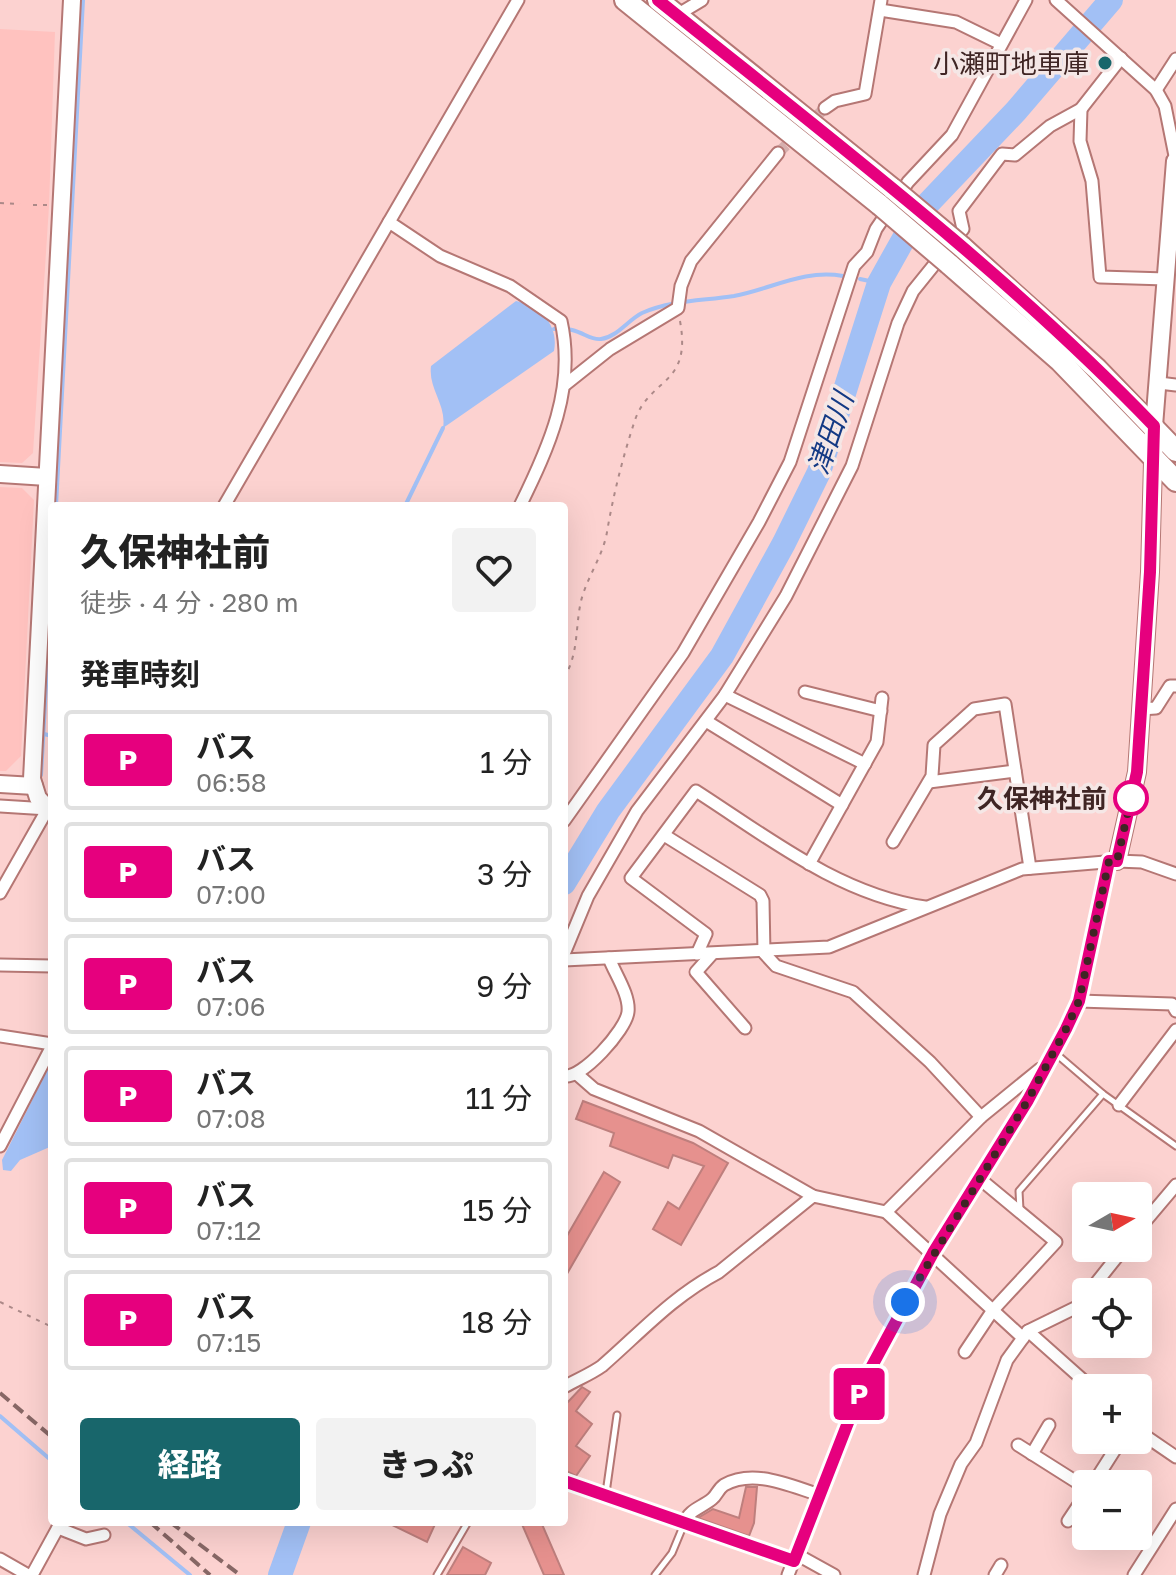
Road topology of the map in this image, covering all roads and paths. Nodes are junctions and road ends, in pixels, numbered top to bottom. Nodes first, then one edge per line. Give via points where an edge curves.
1 (72, 0) edge
2 (518, 0) edge
3 (625, 0) edge
4 (658, 0) edge
5 (702, 0) edge
6 (1026, 0) edge
7 (1056, 0) edge
8 (880, 5) edge
9 (677, 15) junction
10 (1001, 44) junction
11 (1121, 58) junction
12 (1176, 59) edge
13 (1156, 90) junction
14 (825, 108) tunnel mouth
15 (1081, 109) junction
16 (778, 153) tunnel mouth
17 (1175, 161) edge
18 (886, 197) junction
19 (0, 203) edge
20 (20, 204) dead end
21 (33, 205) dead end
22 (49, 206) dead end
23 (389, 222) junction
24 (1166, 279) junction
25 (679, 303) junction
26 (566, 384) junction
27 (1168, 384) edge
28 (1154, 426) junction
29 (1176, 451) edge
30 (1153, 455) junction
31 (0, 474) edge
32 (47, 477) junction
33 (1176, 481) edge
34 (226, 502) edge
35 (522, 502) edge
36 (568, 670) edge
37 (1176, 686) edge
38 (805, 692) dead end
39 (725, 695) junction
40 (882, 698) dead end
41 (1141, 709) junction
42 (881, 711) junction
43 (706, 721) junction
44 (865, 764) junction
45 (1015, 771) junction
46 (929, 782) junction
47 (0, 784) edge
48 (34, 786) junction
49 (48, 804) edge
50 (48, 805) edge
51 (842, 805) junction
52 (0, 806) edge
53 (48, 809) edge
54 (568, 815) edge
55 (664, 835) junction
56 (893, 842) dead end
57 (1113, 861) junction
58 (809, 864) junction
59 (1030, 868) junction
60 (1176, 874) edge
61 (0, 893) edge
62 (926, 907) junction
63 (568, 944) edge
64 (764, 953) junction
65 (697, 954) junction
66 (712, 954) junction
67 (609, 958) junction
68 (568, 960) edge
69 (0, 965) edge
70 (48, 966) edge
71 (1079, 1001) junction
72 (1175, 1005) edge
73 (745, 1028) dead end
74 (1176, 1030) edge
75 (0, 1037) edge
76 (48, 1044) edge
77 (1053, 1051) junction
78 (48, 1053) edge
79 (1045, 1065) junction
80 (578, 1075) junction
81 (568, 1076) edge
82 (1103, 1094) junction
83 (1119, 1105) junction
84 (981, 1117) junction
85 (0, 1146) edge
86 (1176, 1146) edge
87 (980, 1179) junction
88 (1176, 1185) edge
89 (813, 1196) junction
90 (886, 1212) junction
91 (1020, 1212) junction
92 (1152, 1213) edge
93 (933, 1253) junction
94 (1113, 1262) edge
95 (1101, 1278) edge
96 (0, 1302) edge
97 (993, 1310) junction
98 (1072, 1310) edge
99 (48, 1325) edge
100 (1026, 1334) junction
101 (965, 1352) dead end
102 (1075, 1374) edge
103 (568, 1385) edge
104 (617, 1415) dead end
105 (1049, 1425) dead end
106 (1152, 1441) edge
107 (1018, 1445) dead end
108 (1032, 1454) junction
109 (1176, 1457) edge
110 (1072, 1481) edge
111 (568, 1482) edge
112 (605, 1495) junction
113 (820, 1495) junction
114 (1176, 1509) edge
115 (1072, 1514) edge
116 (1068, 1521) dead end
117 (684, 1523) junction
118 (59, 1526) edge
119 (62, 1526) edge
120 (466, 1526) edge
121 (104, 1535) dead end
122 (795, 1558) junction
123 (0, 1559) edge
124 (30, 1575) edge
125 (437, 1575) edge
126 (655, 1575) edge
127 (788, 1575) edge
128 (834, 1575) edge
129 (924, 1575) edge
130 (1134, 1575) edge

1 - 32 street
2 - 23 street
3 - 18 highway
4 - 9 highway
5 - 9 street
6 - 10 street
7 - 11 street
8 - 10 street via 956,22
8 - 14 street via 865,94
9 - 18 highway
10 - 54 street via 952,135 908,182 854,266 790,462 718,597
11 - 13 street
11 - 15 street
12 - 13 street
13 - 17 street via 1168,116
15 - 24 street via 1080,141 1092,181 1100,277
15 - 39 street via 1015,155 1002,154 959,211 963,229 913,291 898,323 852,466 786,596
16 - 25 street via 691,261
17 - 24 street
18 - 28 highway, bridge via 962,247
18 - 30 highway, bridge via 949,264 1038,341
19 - 20 path
21 - 22 path
23 - 26 street via 440,256 510,286 562,326
23 - 34 street
24 - 27 street
25 - 26 street
25 - 36 path via 680,360 635,418 608,511 607,535 581,604
26 - 35 street via 549,447
27 - 28 street
28 - 29 highway
28 - 30 street
30 - 33 highway
30 - 41 street
31 - 32 street
32 - 48 street
37 - 41 street via 1170,686 1156,708
38 - 42 street
39 - 43 street
39 - 44 street
40 - 42 street
41 - 57 street via 1137,772
42 - 44 street via 877,742
43 - 51 street
43 - 63 street via 623,835
44 - 51 street
45 - 46 street
45 - 46 street via 1005,704 974,709 934,745
45 - 59 street
46 - 56 street
47 - 48 street
48 - 49 street via 38,798
50 - 52 street
51 - 58 street
53 - 61 street
55 - 58 street via 696,791
55 - 64 street via 760,895
55 - 65 street via 631,878 706,934
57 - 59 street
57 - 60 street via 1142,862
57 - 71 street
58 - 62 street via 866,894
59 - 62 street
62 - 64 street via 829,947
64 - 66 street
64 - 84 street via 776,966 853,992
65 - 66 street
65 - 67 street
66 - 73 street via 696,972
67 - 68 street
67 - 80 street via 626,998 626,1019
69 - 70 street
71 - 72 street
71 - 77 street
74 - 83 street
75 - 76 street
77 - 79 street
77 - 82 lane
78 - 85 street
79 - 84 street
79 - 87 street
80 - 81 street
80 - 89 street via 594,1089 699,1131
82 - 83 lane
82 - 91 lane via 1019,1191
83 - 86 lane
84 - 90 street
87 - 91 street
87 - 93 street
88 - 92 street
89 - 90 street
89 - 103 street via 635,1332 600,1367
90 - 93 street
91 - 97 street via 1056,1242
93 - 97 street
93 - 113 street via 865,1379
94 - 95 street
96 - 99 path
97 - 100 street
97 - 101 street
98 - 100 street
100 - 102 street
100 - 129 street via 1007,1360 976,1443 961,1464 940,1514
104 - 112 lane
105 - 108 street
106 - 109 street
107 - 108 street
108 - 110 street
111 - 112 street
112 - 117 street
113 - 117 street via 773,1480 735,1480 720,1487
113 - 122 street
114 - 130 street
115 - 116 street
117 - 122 street
117 - 126 lane via 672,1553
118 - 124 street
119 - 121 street via 86,1539
120 - 125 lane
122 - 127 street
122 - 128 street
123 - 124 street

